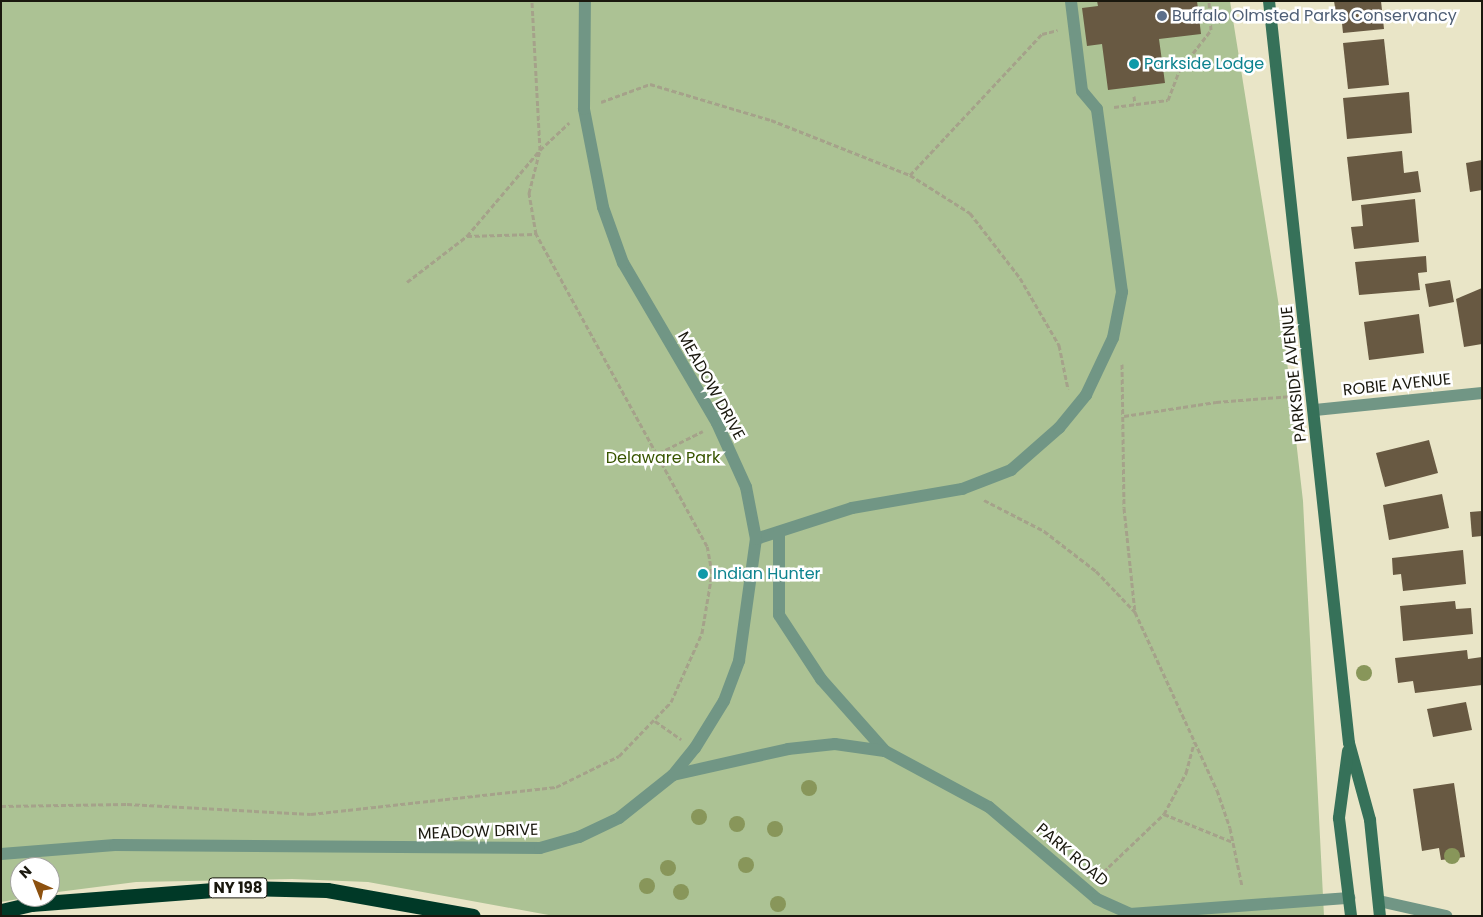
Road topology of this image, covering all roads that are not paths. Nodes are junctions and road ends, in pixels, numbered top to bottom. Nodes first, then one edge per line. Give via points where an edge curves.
1 (585, 1) edge
2 (1071, 1) edge
3 (1269, 1) edge
4 (1482, 393) edge
5 (1315, 410) junction
6 (779, 532) junction
7 (756, 539) junction
8 (1349, 743) junction
9 (885, 751) junction
10 (673, 775) junction
11 (1, 854) edge
12 (1349, 898) junction
13 (1379, 901) junction
14 (1, 911) edge
15 (473, 916) edge
16 (1351, 916) edge
17 (1380, 916) edge
18 (1446, 916) edge

1 - 7 street, MEADOW DRIVE via 584,109 603,207 623,263 717,423 746,487
2 - 6 street via 1082,91 1098,109 1122,292 1113,338 1086,395 1011,470 962,489 852,508
3 - 5 street, PARKSIDE AVENUE
4 - 5 street, ROBIE AVENUE
5 - 8 street, PARKSIDE AVENUE
6 - 7 street
6 - 9 street, PARK ROAD via 778,615 821,679
7 - 10 street, MEADOW DRIVE via 739,661 724,701 695,748
8 - 12 street, PARKSIDE AVENUE via 1339,818
8 - 13 street, PARKSIDE AVENUE via 1370,820
9 - 10 street, PARK ROAD via 835,744 807,747
9 - 12 street, PARK ROAD via 990,807 1085,889 1130,914
10 - 11 street, MEADOW DRIVE via 619,818 579,837 540,848 115,846
12 - 16 street, PARKSIDE AVENUE
13 - 17 street, PARKSIDE AVENUE
13 - 18 street
14 - 15 highway, NY 198 via 31,904 239,888 327,890

